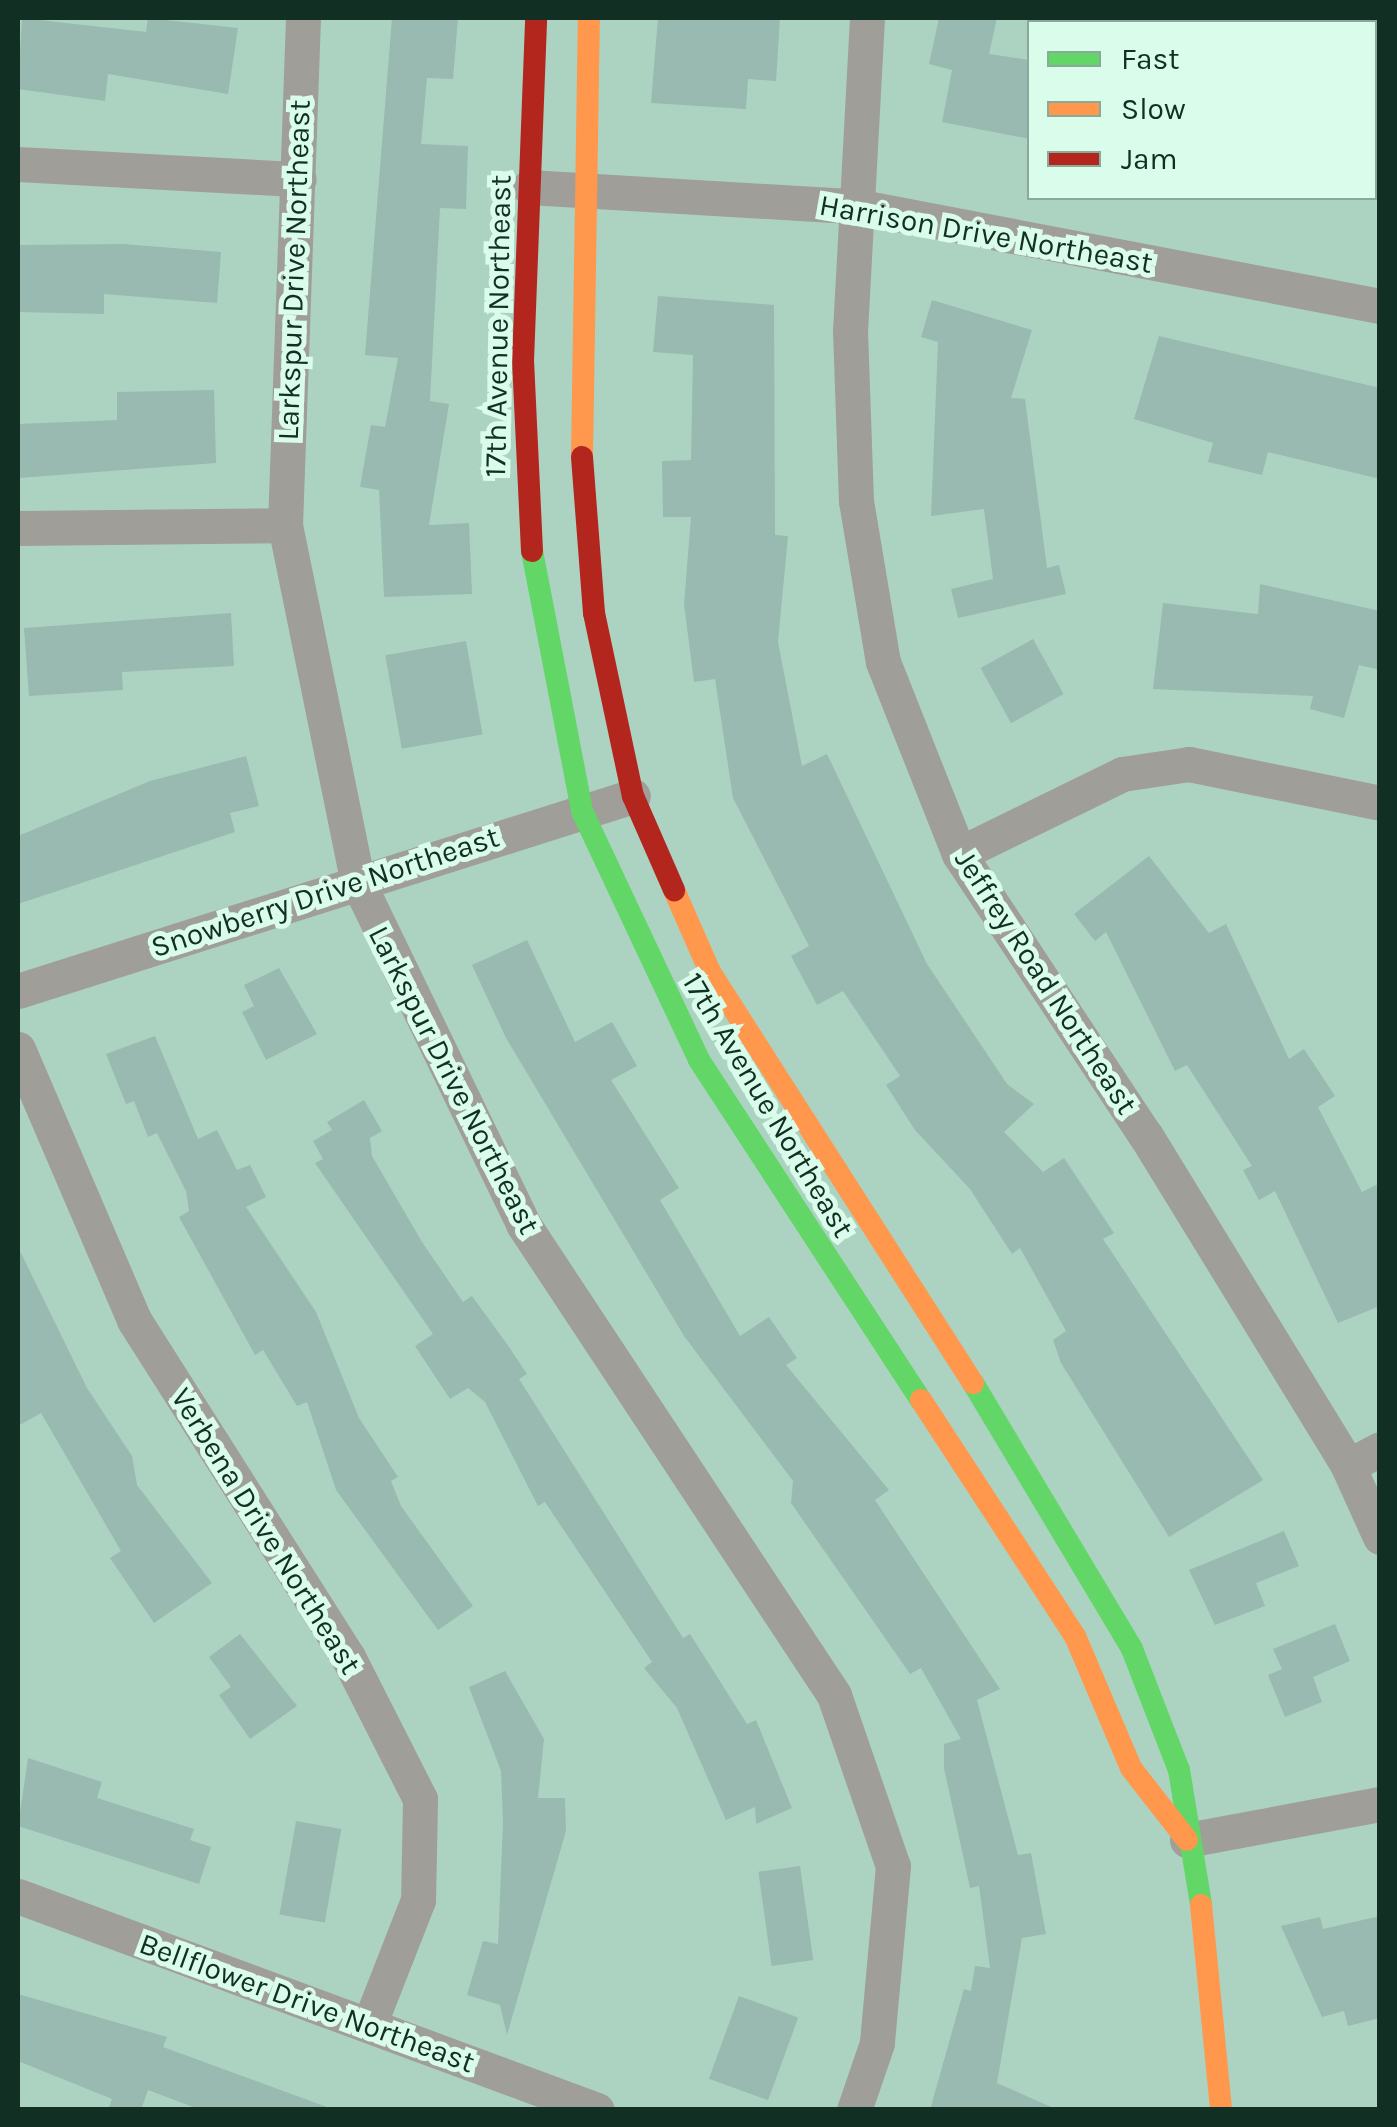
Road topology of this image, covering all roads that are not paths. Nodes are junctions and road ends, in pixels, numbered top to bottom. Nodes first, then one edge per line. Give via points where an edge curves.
1 (302, 18) edge
2 (536, 18) edge
3 (589, 18) edge
4 (868, 18) edge
5 (18, 164) edge
6 (298, 179) junction
7 (529, 187) junction
8 (582, 189) junction
9 (861, 207) junction
10 (1380, 306) edge
11 (284, 525) junction
12 (18, 528) edge
13 (632, 796) junction
14 (1380, 804) edge
15 (582, 812) junction
16 (958, 854) junction
17 (357, 880) junction
18 (18, 992) edge
19 (18, 1049) edge
20 (1380, 1449) edge
21 (1348, 1466) junction
22 (1380, 1538) edge
23 (1380, 1804) edge
24 (1187, 1840) junction
25 (18, 1896) edge
26 (369, 2026) junction
27 (596, 2110) edge
28 (854, 2110) edge
29 (1221, 2110) edge

1 - 6 street, Larkspur Drive Northeast
2 - 7 street, 17th Avenue Northeast
3 - 8 street, 17th Avenue Northeast
4 - 9 street, Jeffrey Road Northeast
5 - 6 street
6 - 11 street, Larkspur Drive Northeast
7 - 8 street, Harrison Drive Northeast
7 - 15 street, 17th Avenue Northeast via 522,362 532,556
8 - 9 street, Harrison Drive Northeast
8 - 13 street, 17th Avenue Northeast via 586,538
9 - 10 street, Harrison Drive Northeast
9 - 16 street, Jeffrey Road Northeast via 850,330 856,501 883,662
11 - 12 street
11 - 17 street, Larkspur Drive Northeast
13 - 15 street, Snowberry Drive Northeast
13 - 24 street, 17th Avenue Northeast via 737,1018 1100,1587 1164,1728
14 - 16 street via 1189,764 1122,774
15 - 17 street, Snowberry Drive Northeast
15 - 24 street, 17th Avenue Northeast via 699,1060 1075,1636 1132,1768
16 - 21 street, Jeffrey Road Northeast
17 - 18 street, Snowberry Drive Northeast
17 - 28 street, Larkspur Drive Northeast via 522,1224 834,1695 893,1866 877,2043
19 - 26 street, Verbena Drive Northeast via 134,1320 348,1657 420,1798 418,1900
20 - 21 street
21 - 22 street, Jeffrey Road Northeast
23 - 24 street
24 - 29 street, 17th Avenue Northeast via 1214,1984
25 - 26 street, Bellflower Drive Northeast
26 - 27 street, Bellflower Drive Northeast

